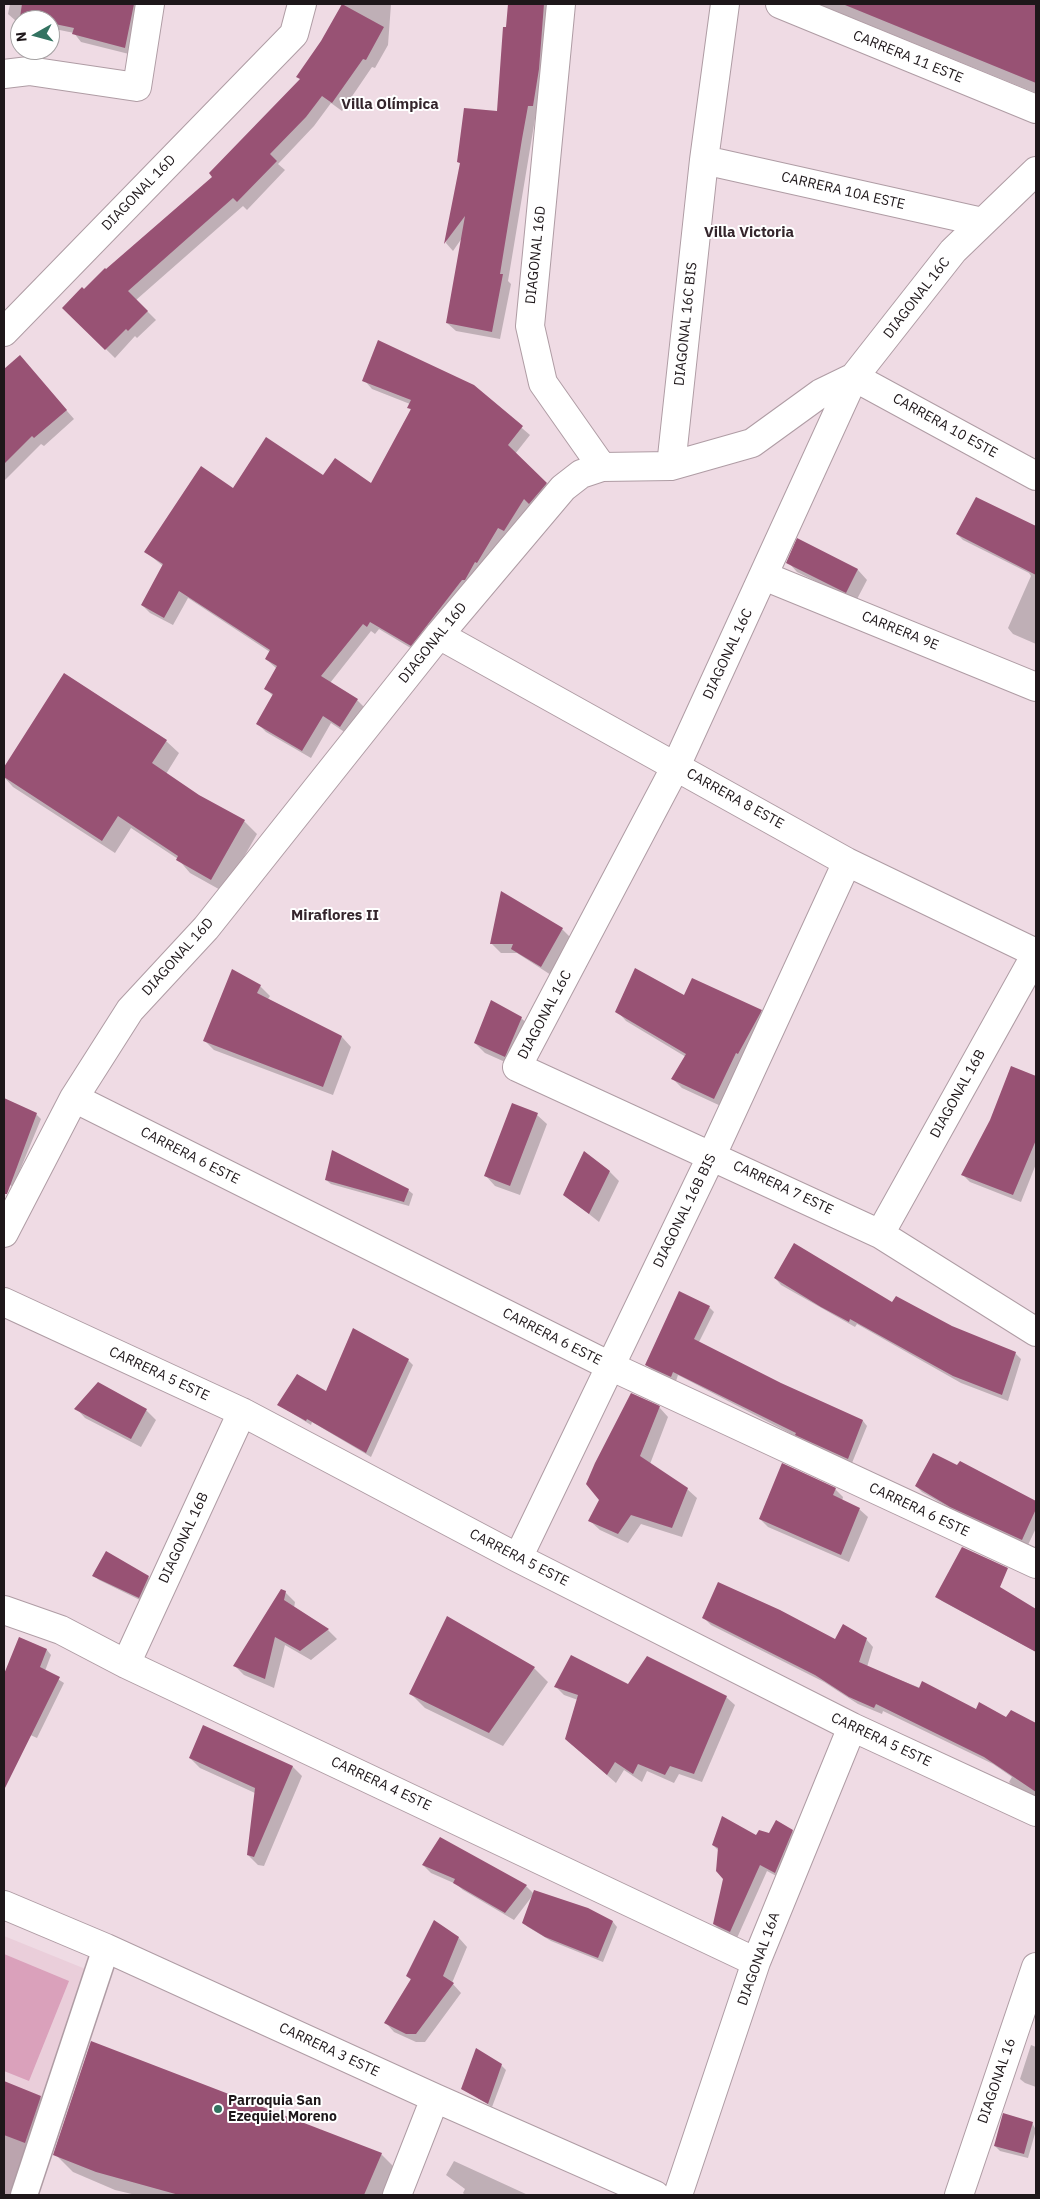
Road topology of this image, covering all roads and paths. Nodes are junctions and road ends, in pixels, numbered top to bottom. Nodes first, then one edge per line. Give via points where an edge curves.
1 (150, 4) edge
2 (302, 4) edge
3 (560, 4) edge
4 (725, 4) edge
5 (780, 4) edge
6 (4, 74) edge
7 (1036, 109) edge
8 (704, 160) junction
9 (1036, 171) edge
10 (982, 222) junction
11 (4, 332) edge
12 (854, 377) junction
13 (671, 466) junction
14 (602, 467) junction
15 (1036, 476) edge
16 (764, 576) junction
17 (439, 635) junction
18 (1036, 687) edge
19 (676, 766) junction
20 (847, 862) junction
21 (1036, 954) edge
22 (517, 1067) joint
23 (74, 1098) junction
24 (712, 1155) junction
25 (4, 1233) edge
26 (880, 1234) junction
27 (4, 1302) edge
28 (1036, 1332) edge
29 (610, 1366) junction
30 (242, 1412) junction
31 (518, 1558) junction
32 (1036, 1564) edge
33 (4, 1610) edge
34 (126, 1664) junction
35 (852, 1728) junction
36 (1036, 1812) edge
37 (4, 1905) edge
38 (106, 1948) junction
39 (756, 1962) junction
40 (1036, 1967) edge
41 (435, 2098) junction
42 (24, 2195) edge
43 (397, 2195) edge
44 (655, 2195) edge
45 (678, 2195) edge
46 (958, 2195) edge

1 - 6 street via 137,86 29,71
2 - 11 street, DIAGONAL 16D via 294,34
3 - 14 street, DIAGONAL 16D via 530,326 542,383
4 - 8 street, DIAGONAL 16C BIS
5 - 7 street, CARRERA 11 ESTE
8 - 10 street, CARRERA 10A ESTE
8 - 13 street, DIAGONAL 16C BIS
9 - 10 street
10 - 12 street, DIAGONAL 16C via 953,251
12 - 13 street via 821,393 752,442
12 - 15 street, CARRERA 10 ESTE
12 - 16 street, DIAGONAL 16C
13 - 14 street
14 - 17 street, DIAGONAL 16D via 581,474 563,488
16 - 18 street, CARRERA 9E
16 - 19 street, DIAGONAL 16C
17 - 19 street, CARRERA 8 ESTE
17 - 23 street, DIAGONAL 16D via 206,928 130,1010
19 - 20 street, CARRERA 8 ESTE
19 - 22 street, DIAGONAL 16C
20 - 21 street, CARRERA 8 ESTE
20 - 24 street, DIAGONAL 16B BIS
21 - 26 street, DIAGONAL 16B
22 - 24 street, CARRERA 7 ESTE
23 - 25 street, DIAGONAL 16D
23 - 29 street, CARRERA 6 ESTE
24 - 26 street, CARRERA 7 ESTE
24 - 29 street, DIAGONAL 16B BIS
26 - 28 street, CARRERA 7 ESTE
27 - 30 street, CARRERA 5 ESTE
29 - 31 street, DIAGONAL 16B BIS
29 - 32 street, CARRERA 6 ESTE
30 - 31 street, CARRERA 5 ESTE
30 - 34 street, DIAGONAL 16B
31 - 35 street, CARRERA 5 ESTE
33 - 34 street, CARRERA 4 ESTE via 61,1630
34 - 39 street, CARRERA 4 ESTE
35 - 36 street, CARRERA 5 ESTE
35 - 39 street, DIAGONAL 16A
37 - 38 street, CARRERA 3 ESTE
38 - 41 street, CARRERA 3 ESTE
38 - 42 street
39 - 45 street, DIAGONAL 16A
40 - 46 street, DIAGONAL 16
41 - 43 street
41 - 44 street, CARRERA 3 ESTE

